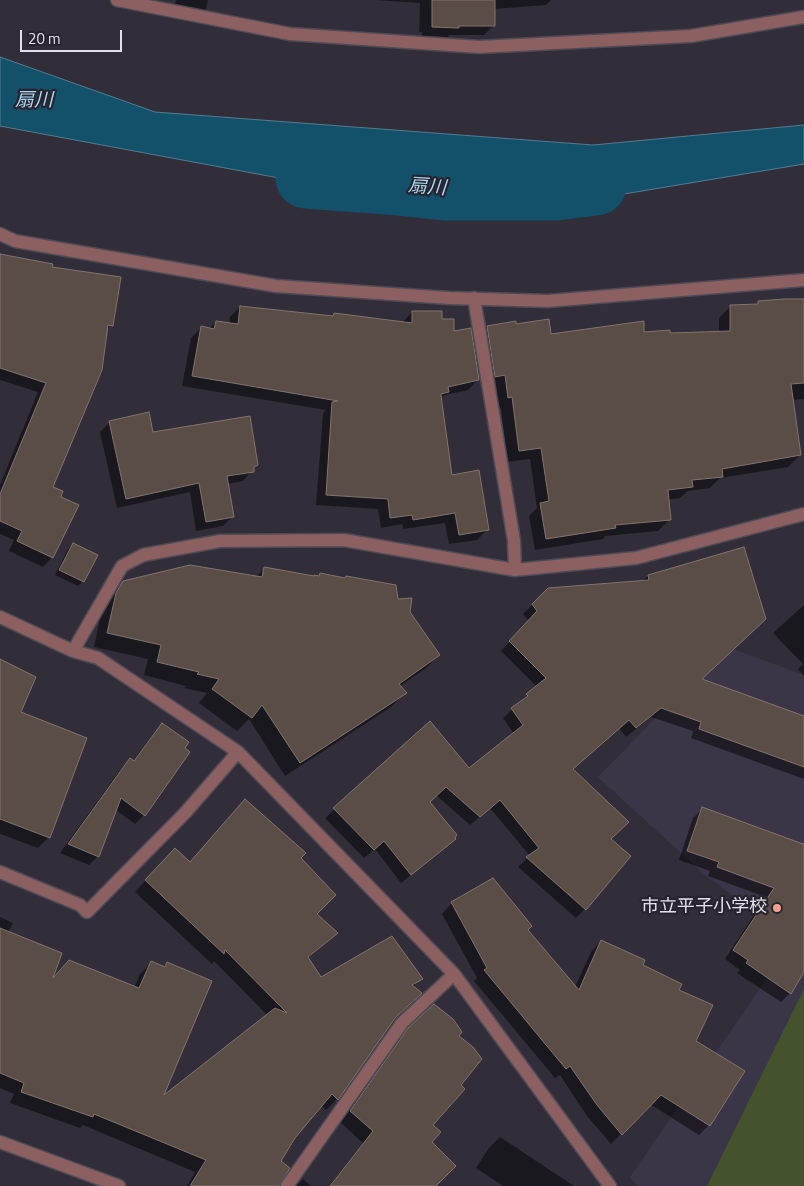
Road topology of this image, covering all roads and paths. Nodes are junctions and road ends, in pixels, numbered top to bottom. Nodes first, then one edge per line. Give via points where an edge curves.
1 (117, 0) edge
2 (804, 17) edge
3 (0, 234) edge
4 (804, 280) edge
5 (474, 298) junction
6 (804, 514) edge
7 (515, 570) junction
8 (0, 617) edge
9 (73, 651) junction
10 (238, 752) junction
11 (0, 872) edge
12 (454, 974) junction
13 (0, 1142) edge
14 (119, 1186) edge
15 (287, 1186) edge
16 (610, 1186) edge

1 - 2 street via 290,34 479,48 691,36
3 - 5 street via 15,241 276,286
4 - 5 street via 548,301
5 - 7 street via 514,541
6 - 7 street via 636,558
7 - 9 street via 344,540 220,541 143,555 122,566
8 - 9 street
9 - 10 street via 98,658
10 - 11 street via 185,813 86,912 80,905
10 - 12 street
12 - 15 street via 402,1023
12 - 16 street
13 - 14 street

